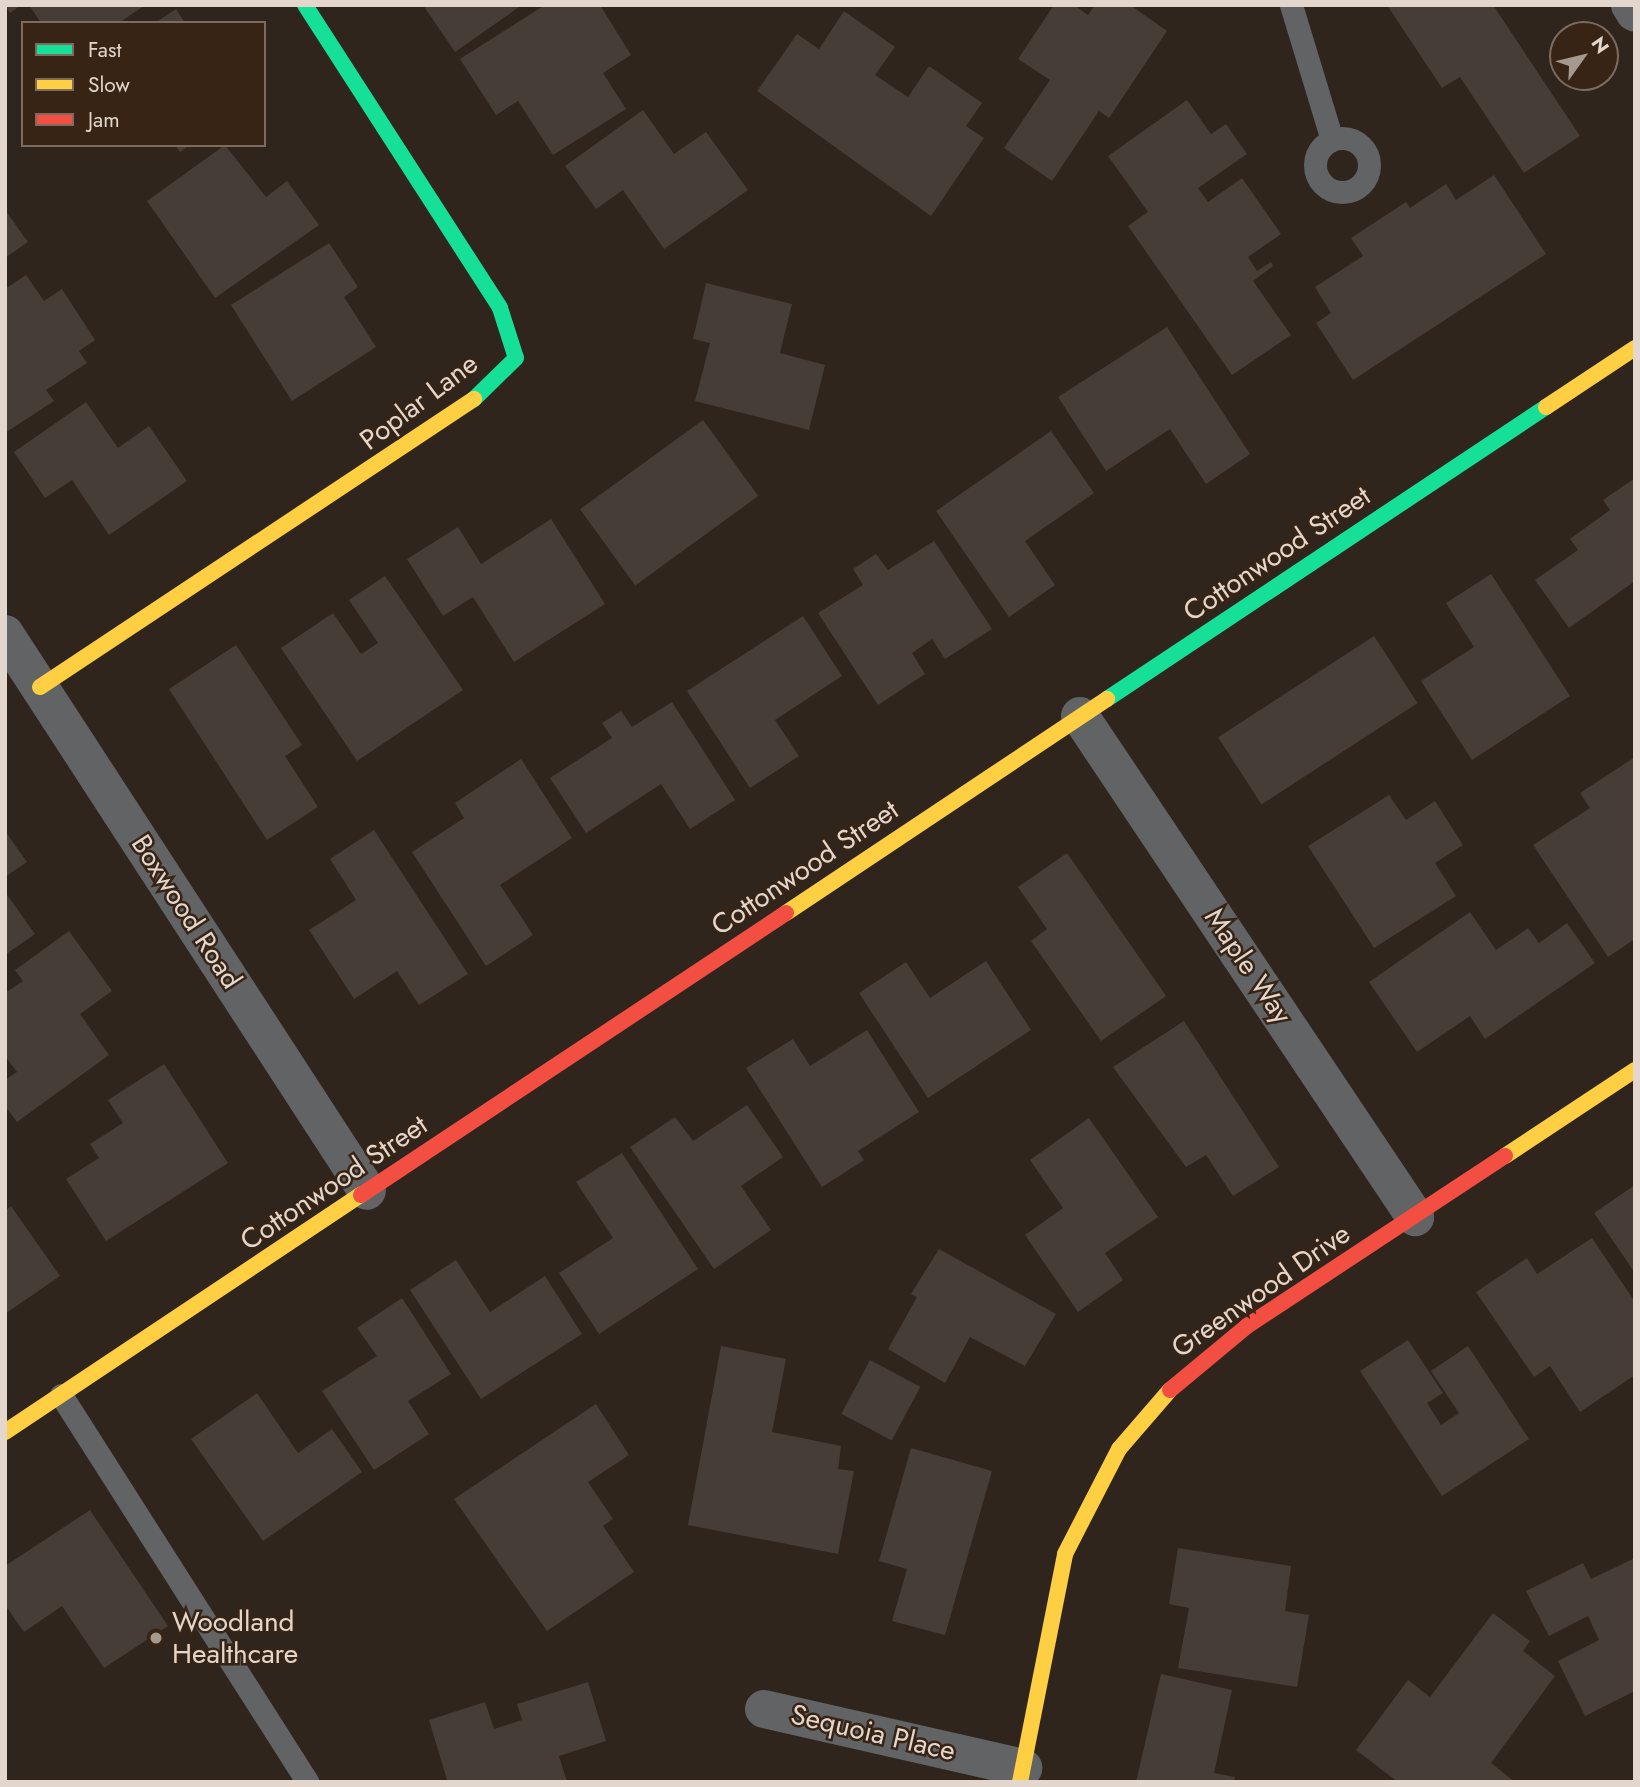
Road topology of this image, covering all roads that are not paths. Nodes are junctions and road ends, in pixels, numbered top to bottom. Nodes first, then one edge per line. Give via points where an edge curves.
1 (304, 5) edge
2 (1291, 5) edge
3 (1630, 5) edge
4 (1635, 13) edge
5 (1332, 140) dead end
6 (1635, 348) edge
7 (5, 634) edge
8 (40, 687) junction
9 (1080, 716) junction
10 (1635, 1070) edge
11 (367, 1191) junction
12 (1415, 1217) junction
13 (61, 1395) junction
14 (5, 1432) edge
15 (764, 1709) dead end
16 (1021, 1775) edge
17 (308, 1782) edge

1 - 8 street, Poplar Lane via 472,261 500,308 516,358 477,397 432,431
2 - 5 lane
3 - 4 street
6 - 9 street, Cottonwood Street
7 - 8 street, Boxwood Road
8 - 11 street, Boxwood Road
9 - 11 street, Cottonwood Street
9 - 12 street, Maple Way
10 - 12 street, Greenwood Drive
11 - 13 street, Cottonwood Street
12 - 16 street, Greenwood Drive via 1247,1326 1172,1386 1119,1449 1065,1554
13 - 14 street, Cottonwood Street
13 - 17 lane
15 - 16 street, Sequoia Place

